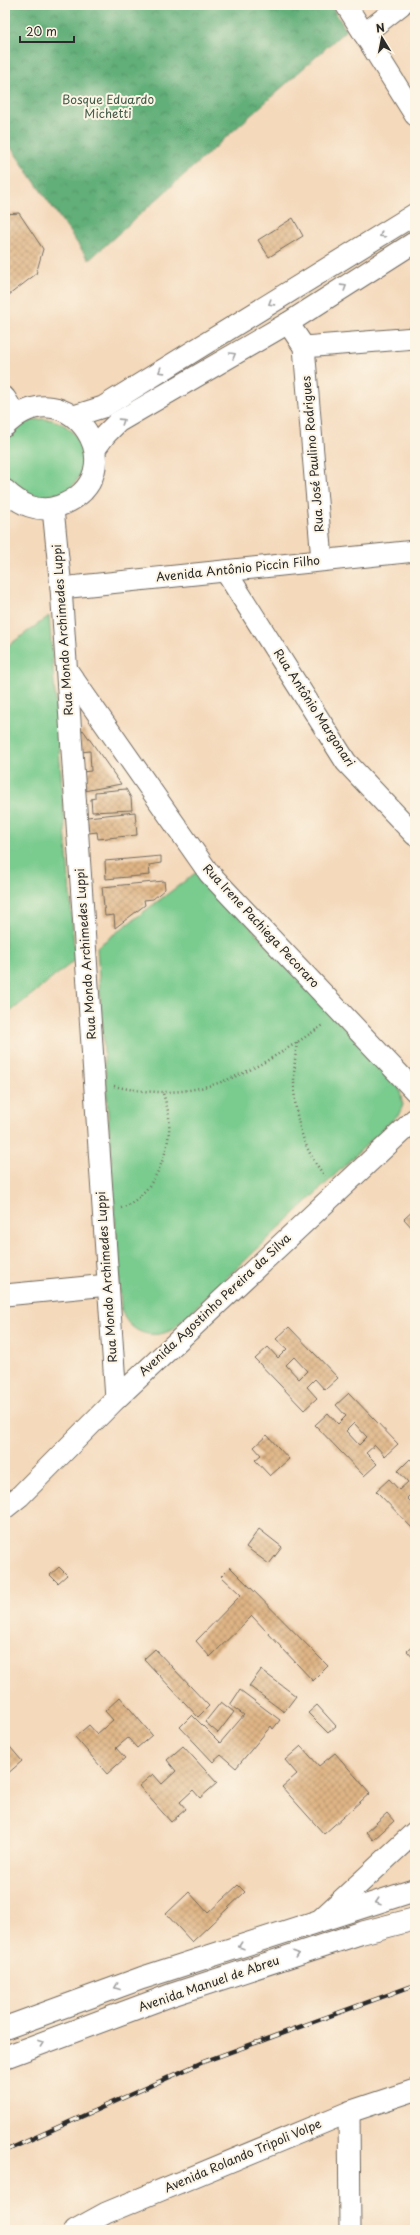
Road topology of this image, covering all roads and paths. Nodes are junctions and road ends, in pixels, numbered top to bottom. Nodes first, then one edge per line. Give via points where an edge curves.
1 (346, 5) edge
2 (401, 5) edge
3 (364, 34) junction
4 (415, 115) edge
5 (415, 214) edge
6 (415, 242) edge
7 (288, 323) junction
8 (415, 338) edge
9 (304, 347) junction
10 (9, 414) edge
11 (74, 416) junction
12 (96, 449) junction
13 (8, 497) edge
14 (53, 509) junction
15 (413, 554) edge
16 (322, 560) junction
17 (226, 572) junction
18 (61, 588) junction
19 (67, 670) junction
20 (415, 835) edge
21 (342, 1013) junction
22 (297, 1043) junction
23 (94, 1081) junction
24 (415, 1091) edge
25 (163, 1093) junction
26 (414, 1121) edge
27 (338, 1191) junction
28 (103, 1214) junction
29 (108, 1285) junction
30 (5, 1294) edge
31 (116, 1399) junction
32 (12, 1502) edge
33 (415, 1832) edge
34 (415, 1890) edge
35 (415, 1919) edge
36 (320, 1920) junction
37 (5, 2028) edge
38 (5, 2057) edge
39 (415, 2090) edge
40 (349, 2112) junction
41 (75, 2230) edge
42 (350, 2230) edge

1 - 3 street
2 - 3 street
3 - 4 street
5 -> 11 street via 103,407
7 -> 6 street
7 - 9 street
12 -> 7 street via 118,422
8 - 9 street
9 - 16 street, Rua José Paulino Rodrigues
10 - 11 street via 35,408 55,408
11 - 12 street via 88,430
12 - 14 street via 95,469 87,488 72,502
13 - 14 street via 33,508
14 - 18 street, Rua Mondo Archimedes Luppi
15 - 16 street, Avenida Antônio Piccin Filho
16 - 17 street, Avenida Antônio Piccin Filho
17 - 18 street, Avenida Antônio Piccin Filho
17 - 20 street, Rua Antônio Margonari via 346,762
18 - 19 street, Rua Mondo Archimedes Luppi
19 - 21 street, Rua Irene Pachiega Pecoraro via 209,873
19 - 23 street, Rua Mondo Archimedes Luppi
21 - 22 path
21 - 24 street, Rua Irene Pachiega Pecoraro
22 - 25 path via 248,1072 222,1083 194,1090
22 - 27 path via 293,1069 293,1096 298,1122 314,1159
23 - 25 path via 139,1092
23 - 28 street, Rua Mondo Archimedes Luppi
25 - 28 path via 169,1117 168,1142 163,1159 143,1193 125,1207
26 - 27 street, Avenida Agostinho Pereira da Silva
27 - 31 street, Avenida Agostinho Pereira da Silva
28 - 29 street, Rua Mondo Archimedes Luppi
29 - 30 street
29 - 31 street, Rua Mondo Archimedes Luppi
31 - 32 street, Avenida Agostinho Pereira da Silva
33 - 36 street
34 -> 36 main road, Avenida Manuel de Abreu
38 -> 35 main road, Avenida Manuel de Abreu via 171,1995 361,1933
36 -> 37 main road, Avenida Manuel de Abreu via 142,1978
39 - 40 street, Avenida Rolando Tripoli Volpe
40 - 41 street, Avenida Rolando Tripoli Volpe via 106,2213
40 - 42 street

